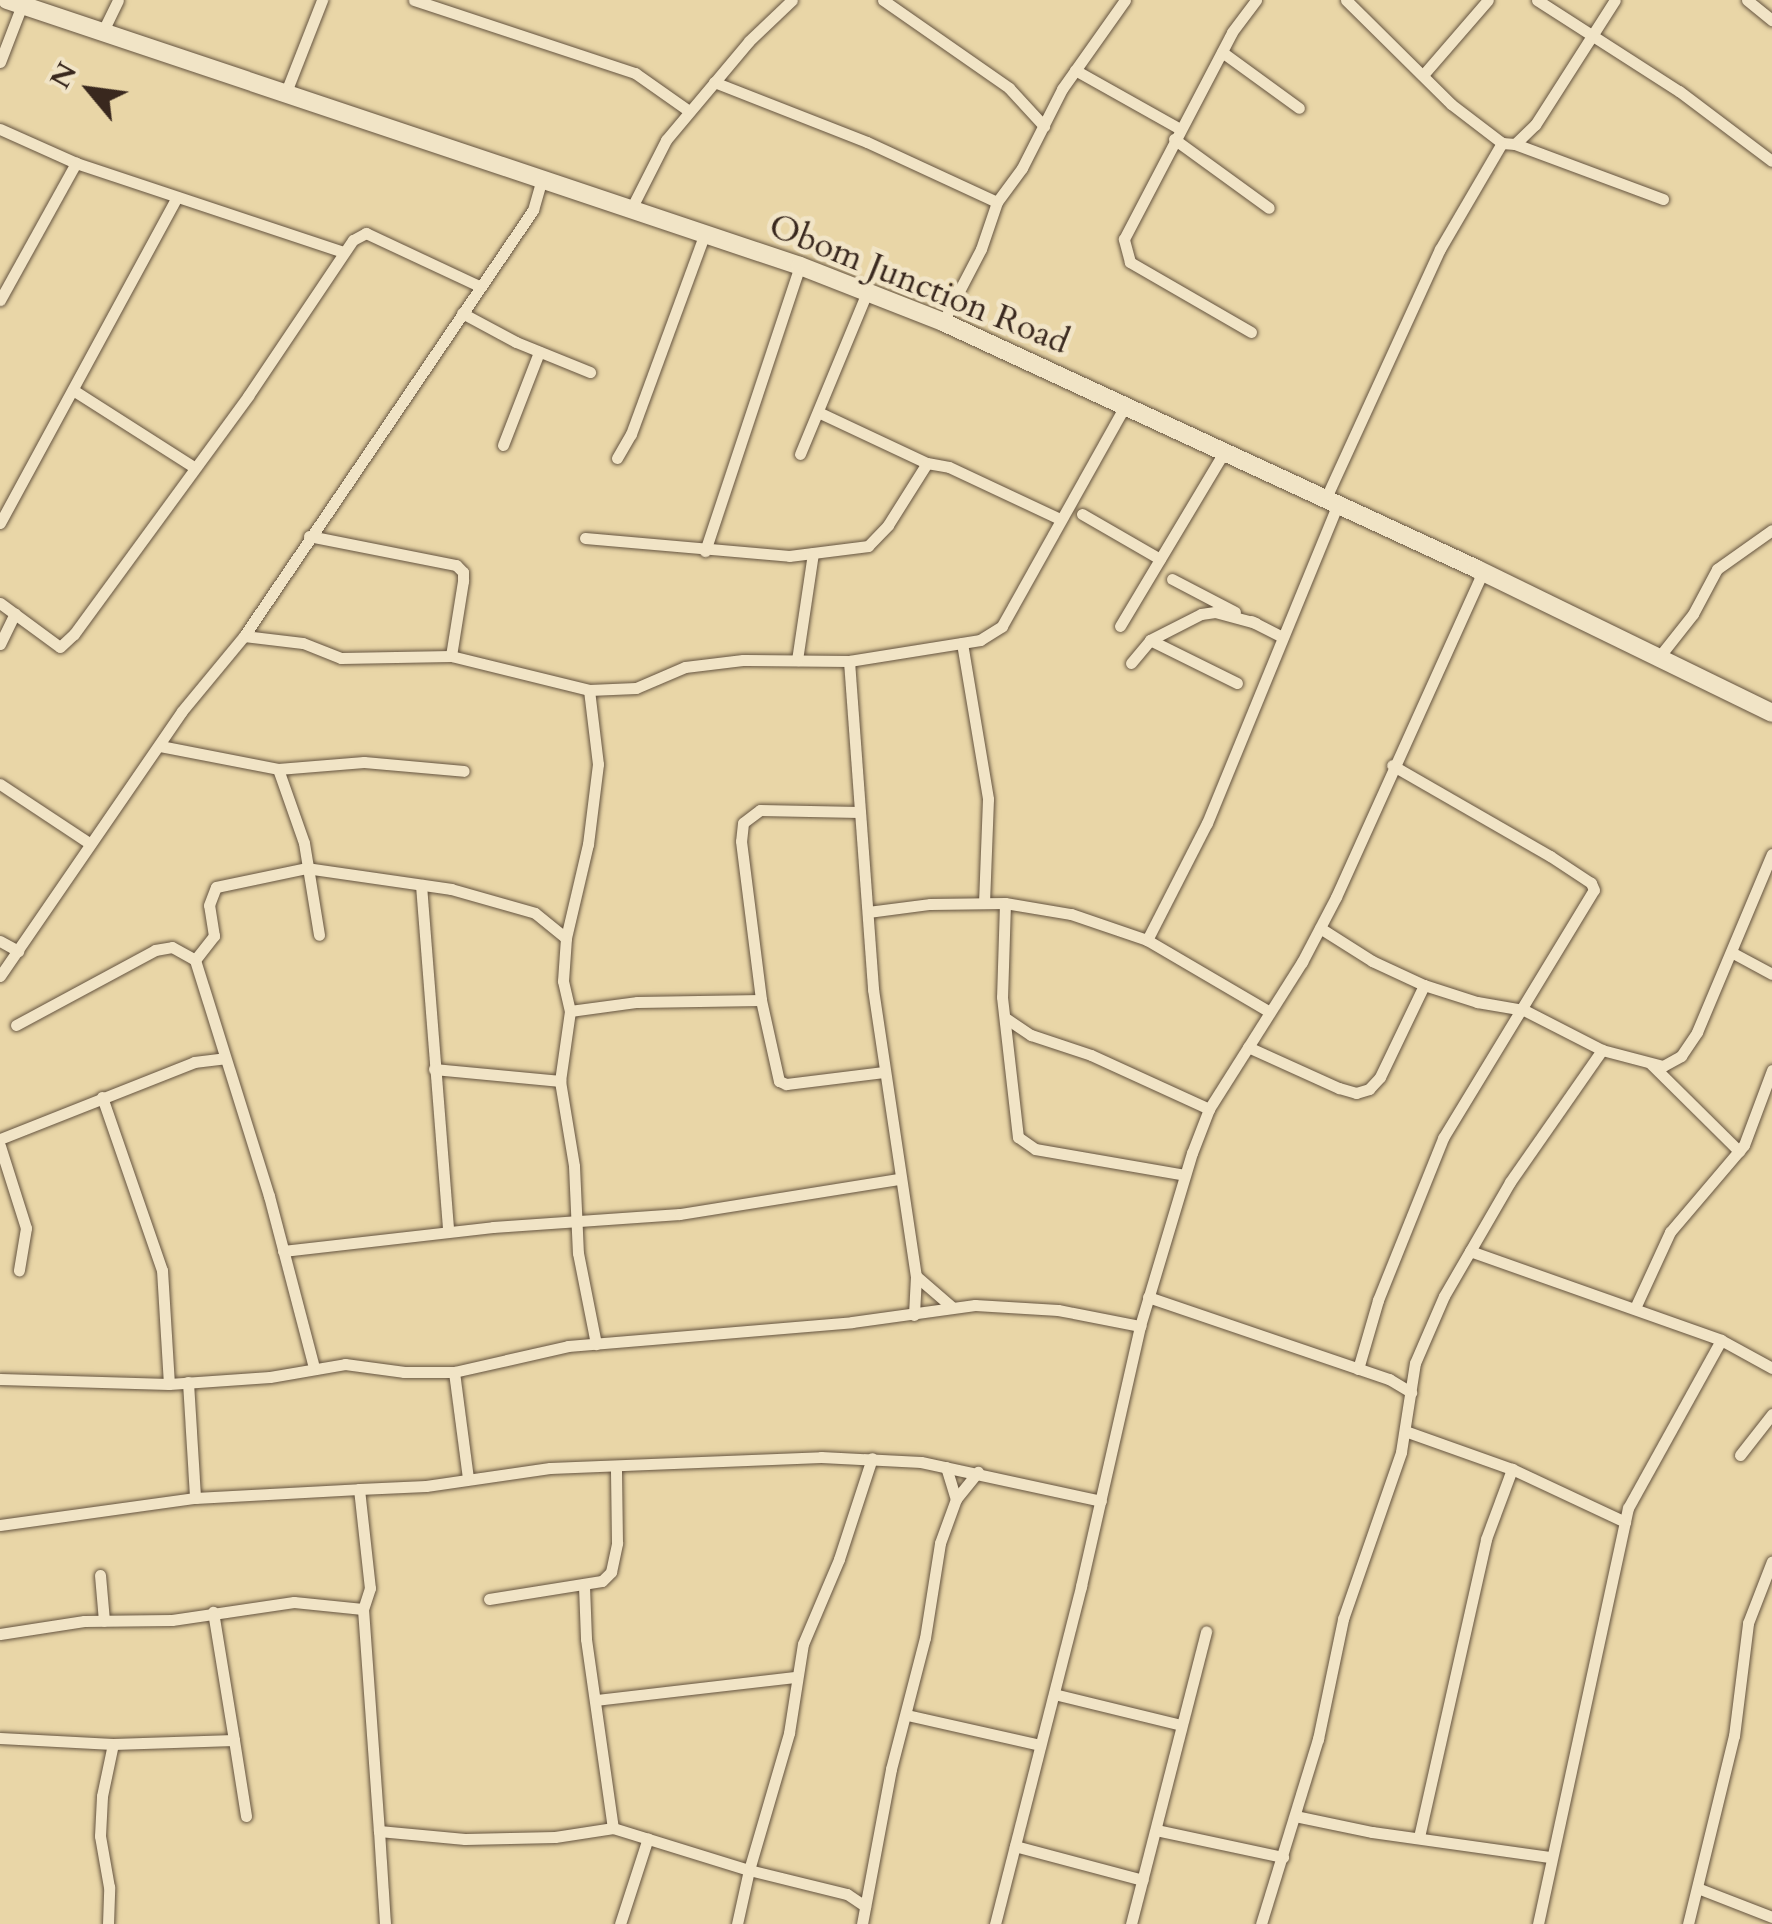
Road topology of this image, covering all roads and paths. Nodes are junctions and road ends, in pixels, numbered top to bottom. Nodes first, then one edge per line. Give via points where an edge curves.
1 (118, 0) edge
2 (322, 0) edge
3 (414, 0) edge
4 (792, 0) edge
5 (883, 0) edge
6 (1125, 0) edge
7 (1256, 0) edge
8 (1346, 0) edge
9 (1488, 0) edge
10 (1537, 0) edge
11 (1615, 0) edge
12 (1747, 0) edge
13 (15, 2) edge
14 (1772, 20) edge
15 (103, 31) junction
16 (1590, 35) junction
17 (1222, 52) junction
18 (0, 62) edge
19 (1075, 70) junction
20 (1423, 74) junction
21 (714, 82) junction
22 (286, 92) junction
23 (1299, 108) dead end
24 (689, 111) junction
25 (1044, 126) junction
26 (0, 129) edge
27 (1177, 134) junction
28 (1508, 144) junction
29 (1772, 161) edge
30 (76, 163) junction
31 (542, 179) junction
32 (177, 196) junction
33 (1663, 200) dead end
34 (997, 202) junction
35 (1269, 208) dead end
36 (630, 210) junction
37 (704, 236) junction
38 (343, 252) junction
39 (800, 266) junction
40 (479, 286) junction
41 (868, 292) junction
42 (0, 300) edge
43 (462, 313) junction
44 (943, 322) junction
45 (1252, 332) dead end
46 (540, 352) junction
47 (590, 372) dead end
48 (74, 390) junction
49 (1126, 404) junction
50 (818, 412) junction
51 (503, 446) dead end
52 (800, 454) dead end
53 (1224, 454) junction
54 (617, 458) dead end
55 (928, 463) junction
56 (194, 467) junction
57 (1331, 503) junction
58 (1082, 514) dead end
59 (1060, 520) junction
60 (0, 523) edge
61 (1772, 530) edge
62 (308, 536) junction
63 (585, 538) dead end
64 (706, 551) junction
65 (813, 553) junction
66 (1160, 559) junction
67 (1478, 569) junction
68 (1172, 579) dead end
69 (0, 603) edge
70 (14, 613) junction
71 (1256, 623) junction
72 (1120, 626) dead end
73 (244, 636) junction
74 (1282, 637) junction
75 (1150, 640) junction
76 (962, 643) junction
77 (0, 644) edge
78 (451, 656) junction
79 (1659, 657) junction
80 (797, 660) junction
81 (848, 662) junction
82 (1131, 662) dead end
83 (1237, 683) dead end
84 (589, 690) junction
85 (1772, 714) edge
86 (160, 746) junction
87 (1392, 765) junction
88 (278, 769) junction
89 (464, 771) dead end
90 (0, 784) edge
91 (859, 812) junction
92 (89, 844) junction
93 (1771, 860) edge
94 (306, 868) junction
95 (421, 885) junction
96 (984, 903) junction
97 (1005, 903) junction
98 (868, 912) junction
99 (1320, 928) junction
100 (319, 935) dead end
101 (566, 938) junction
102 (1146, 940) junction
103 (0, 941) edge
104 (18, 951) junction
105 (1733, 953) junction
106 (195, 960) junction
107 (1772, 974) edge
108 (0, 976) edge
109 (1424, 985) junction
110 (761, 1000) junction
111 (1524, 1010) junction
112 (1268, 1011) junction
113 (570, 1012) junction
114 (1006, 1019) junction
115 (16, 1026) dead end
116 (1031, 1035) junction
117 (1009, 1042) junction
118 (1248, 1047) junction
119 (1602, 1050) junction
120 (226, 1058) junction
121 (1651, 1064) junction
122 (434, 1068) junction
123 (1772, 1070) edge
124 (884, 1072) junction
125 (560, 1082) junction
126 (102, 1097) junction
127 (1209, 1109) junction
128 (0, 1143) edge
129 (1739, 1151) junction
130 (1184, 1176) junction
131 (899, 1179) junction
132 (574, 1223) junction
133 (448, 1232) junction
134 (283, 1251) junction
135 (1470, 1251) junction
136 (18, 1270) dead end
137 (916, 1276) junction
138 (1148, 1297) junction
139 (952, 1308) junction
140 (1634, 1308) junction
141 (914, 1314) junction
142 (1140, 1326) junction
143 (1721, 1340) junction
144 (596, 1344) junction
145 (1414, 1363) junction
146 (314, 1368) junction
147 (1358, 1368) junction
148 (1772, 1368) edge
149 (454, 1372) junction
150 (0, 1379) edge
151 (1389, 1379) junction
152 (188, 1382) junction
153 (169, 1384) junction
154 (1411, 1392) junction
155 (1772, 1414) edge
156 (1405, 1431) junction
157 (1740, 1455) dead end
158 (872, 1458) junction
159 (946, 1466) junction
160 (616, 1468) junction
161 (1512, 1469) junction
162 (978, 1472) junction
163 (468, 1478) junction
164 (359, 1489) junction
165 (195, 1498) junction
166 (956, 1499) junction
167 (1101, 1501) junction
168 (1625, 1522) junction
169 (0, 1526) edge
170 (1772, 1561) edge
171 (100, 1575) dead end
172 (584, 1586) junction
173 (489, 1599) dead end
174 (363, 1609) junction
175 (213, 1612) junction
176 (104, 1621) junction
177 (1206, 1630) dead end
178 (0, 1634) edge
179 (796, 1676) junction
180 (1054, 1694) junction
181 (596, 1700) junction
182 (908, 1715) junction
183 (1181, 1725) junction
184 (0, 1738) edge
185 (234, 1740) junction
186 (113, 1744) junction
187 (1040, 1745) junction
188 (246, 1816) dead end
189 (1295, 1816) junction
190 (613, 1828) junction
191 (379, 1830) junction
192 (1156, 1830) junction
193 (1418, 1837) junction
194 (648, 1838) junction
195 (1015, 1846) junction
196 (1284, 1857) junction
197 (1551, 1857) junction
198 (749, 1870) junction
199 (1142, 1880) junction
200 (868, 1886) junction
201 (1700, 1889) junction
202 (847, 1894) junction
203 (865, 1906) junction
204 (1772, 1918) edge
205 (108, 1924) edge
206 (385, 1924) edge
207 (620, 1924) edge
208 (737, 1924) edge
209 (862, 1924) edge
210 (994, 1924) edge
211 (1131, 1924) edge
212 (1261, 1924) edge
213 (1538, 1924) edge
214 (1688, 1924) edge

1 - 15 street
2 - 22 street
3 - 24 street via 636,73
4 - 21 street
5 - 25 street via 1009,88
6 - 19 street
7 - 17 street
8 - 20 street
9 - 20 street
10 - 16 street
11 - 16 street
12 - 14 street
13 - 15 main road, Obom Junction Road
13 - 18 street
15 - 22 main road, Obom Junction Road
16 - 28 street via 1551,102
16 - 29 street
17 - 23 street
17 - 27 street
19 - 25 street
19 - 27 street
20 - 28 street via 1450,104
21 - 24 street
21 - 34 street
22 - 31 main road, Obom Junction Road
24 - 36 street
25 - 34 street
26 - 30 street
27 - 35 street
27 - 45 street via 1124,238 1124,252 1130,262
28 - 33 street
28 - 57 street via 1440,249
30 - 32 street
30 - 42 street
31 - 36 main road, Obom Junction Road
31 - 40 street via 533,210
32 - 38 street
32 - 48 street
34 - 44 street
36 - 37 main road, Obom Junction Road
37 - 39 main road, Obom Junction Road
37 - 54 street
38 - 40 street via 366,233
38 - 56 street via 312,306
39 - 41 main road, Obom Junction Road
39 - 64 street
40 - 43 street
41 - 44 main road, Obom Junction Road
41 - 50 street
43 - 46 street
43 - 62 street
44 - 49 main road, Obom Junction Road
46 - 47 street
46 - 51 street
48 - 56 street
48 - 60 street
49 - 53 main road, Obom Junction Road
49 - 59 street
50 - 52 street
50 - 55 street
53 - 57 main road, Obom Junction Road
53 - 66 street
55 - 59 street
55 - 65 street via 868,546
56 - 70 street via 60,647
57 - 67 main road, Obom Junction Road
57 - 74 street
58 - 66 street
59 - 76 street via 1002,626 994,635
61 - 79 street via 1717,569
62 - 73 street
62 - 78 street via 456,565 463,581
63 - 64 street
64 - 65 street
65 - 80 street
66 - 72 street
67 - 79 main road, Obom Junction Road
67 - 87 street via 1480,578
68 - 71 street
69 - 70 street
70 - 77 street
71 - 74 street
71 - 75 street via 1207,612
73 - 78 street via 302,643 341,658
73 - 86 street
74 - 102 street via 1208,823
75 - 82 street
75 - 83 street
76 - 81 street
76 - 96 street via 988,800
78 - 84 street
79 - 85 main road, Obom Junction Road
80 - 81 street
80 - 84 street via 685,667 636,688
81 - 91 street
84 - 101 street via 597,786
86 - 88 street
86 - 92 street
87 - 99 street
87 - 111 street via 1590,883 1591,898
88 - 89 street via 364,762
88 - 94 street
90 - 92 street
91 - 98 street
91 - 110 street via 760,810 743,823
92 - 104 street
93 - 105 street
94 - 95 street
94 - 100 street
94 - 106 street via 216,887 209,905 214,936
95 - 101 street via 535,913
95 - 122 street
96 - 97 street
96 - 98 street
97 - 102 street via 1071,914
97 - 114 street via 1000,950
98 - 124 street
99 - 109 street
99 - 112 street
101 - 113 street via 563,981
102 - 112 street
103 - 104 street
104 - 108 street
105 - 107 street
105 - 121 street via 1681,1056 1663,1066
106 - 115 street via 172,947 155,950
106 - 120 street
109 - 111 street
109 - 118 street via 1369,1089 1339,1088
110 - 113 street via 637,1002
110 - 124 street via 779,1081
111 - 119 street
111 - 147 street via 1442,1138
112 - 118 street
113 - 125 street
114 - 116 street
114 - 117 street
116 - 117 street
116 - 127 street
117 - 130 street via 1024,1144
118 - 127 street
119 - 121 street
119 - 135 street via 1542,1132
120 - 126 street via 194,1062
120 - 134 street
121 - 129 street
122 - 125 street
122 - 133 street
123 - 129 street via 1753,1130
124 - 131 street
125 - 132 street via 574,1166
126 - 128 street
126 - 153 street via 162,1270
127 - 130 street
128 - 136 street via 26,1228
129 - 140 street via 1670,1232
130 - 138 street
131 - 132 street via 780,1201
131 - 137 street
132 - 133 street
132 - 144 street
133 - 134 street
134 - 146 street
135 - 140 street
135 - 145 street
137 - 139 street
137 - 141 street
138 - 142 street
138 - 147 street
139 - 141 street
139 - 142 street via 1022,1306
140 - 143 street
141 - 144 street
142 - 167 street
143 - 148 street
143 - 168 street via 1671,1424
144 - 149 street
145 - 151 street
145 - 154 street
146 - 149 street
146 - 152 street
147 - 151 street
149 - 163 street
150 - 153 street
151 - 154 street
152 - 153 street
152 - 165 street
154 - 156 street
155 - 157 street
156 - 161 street
156 - 189 street via 1343,1620
158 - 159 street
158 - 160 street
158 - 179 street
159 - 162 street
159 - 166 street
160 - 163 street
160 - 172 street via 615,1559 602,1582
161 - 168 street
161 - 193 street via 1486,1539
162 - 166 street
162 - 167 street
163 - 164 street
164 - 165 street
164 - 174 street via 370,1588
165 - 169 street
166 - 182 street via 940,1543
167 - 180 street
168 - 197 street
170 - 201 street via 1742,1645 1734,1736
171 - 176 street
172 - 173 street
172 - 181 street
174 - 175 street via 294,1602
174 - 191 street
175 - 176 street
175 - 185 street
176 - 178 street
177 - 183 street
179 - 181 street
179 - 198 street via 789,1733
180 - 183 street
180 - 187 street
181 - 190 street
182 - 187 street
182 - 200 street
183 - 192 street
184 - 186 street
185 - 186 street
185 - 188 street
186 - 205 street via 100,1836
187 - 195 street
189 - 193 street
189 - 196 street
190 - 191 street via 555,1838 465,1839
190 - 194 street
191 - 206 street
192 - 196 street
192 - 199 street
193 - 197 street
194 - 198 street
194 - 207 street
195 - 199 street
195 - 210 street
196 - 212 street
197 - 213 street
198 - 202 street
198 - 208 street
199 - 211 street
200 - 202 street
200 - 203 street
201 - 204 street
201 - 214 street
202 - 203 street
203 - 209 street

